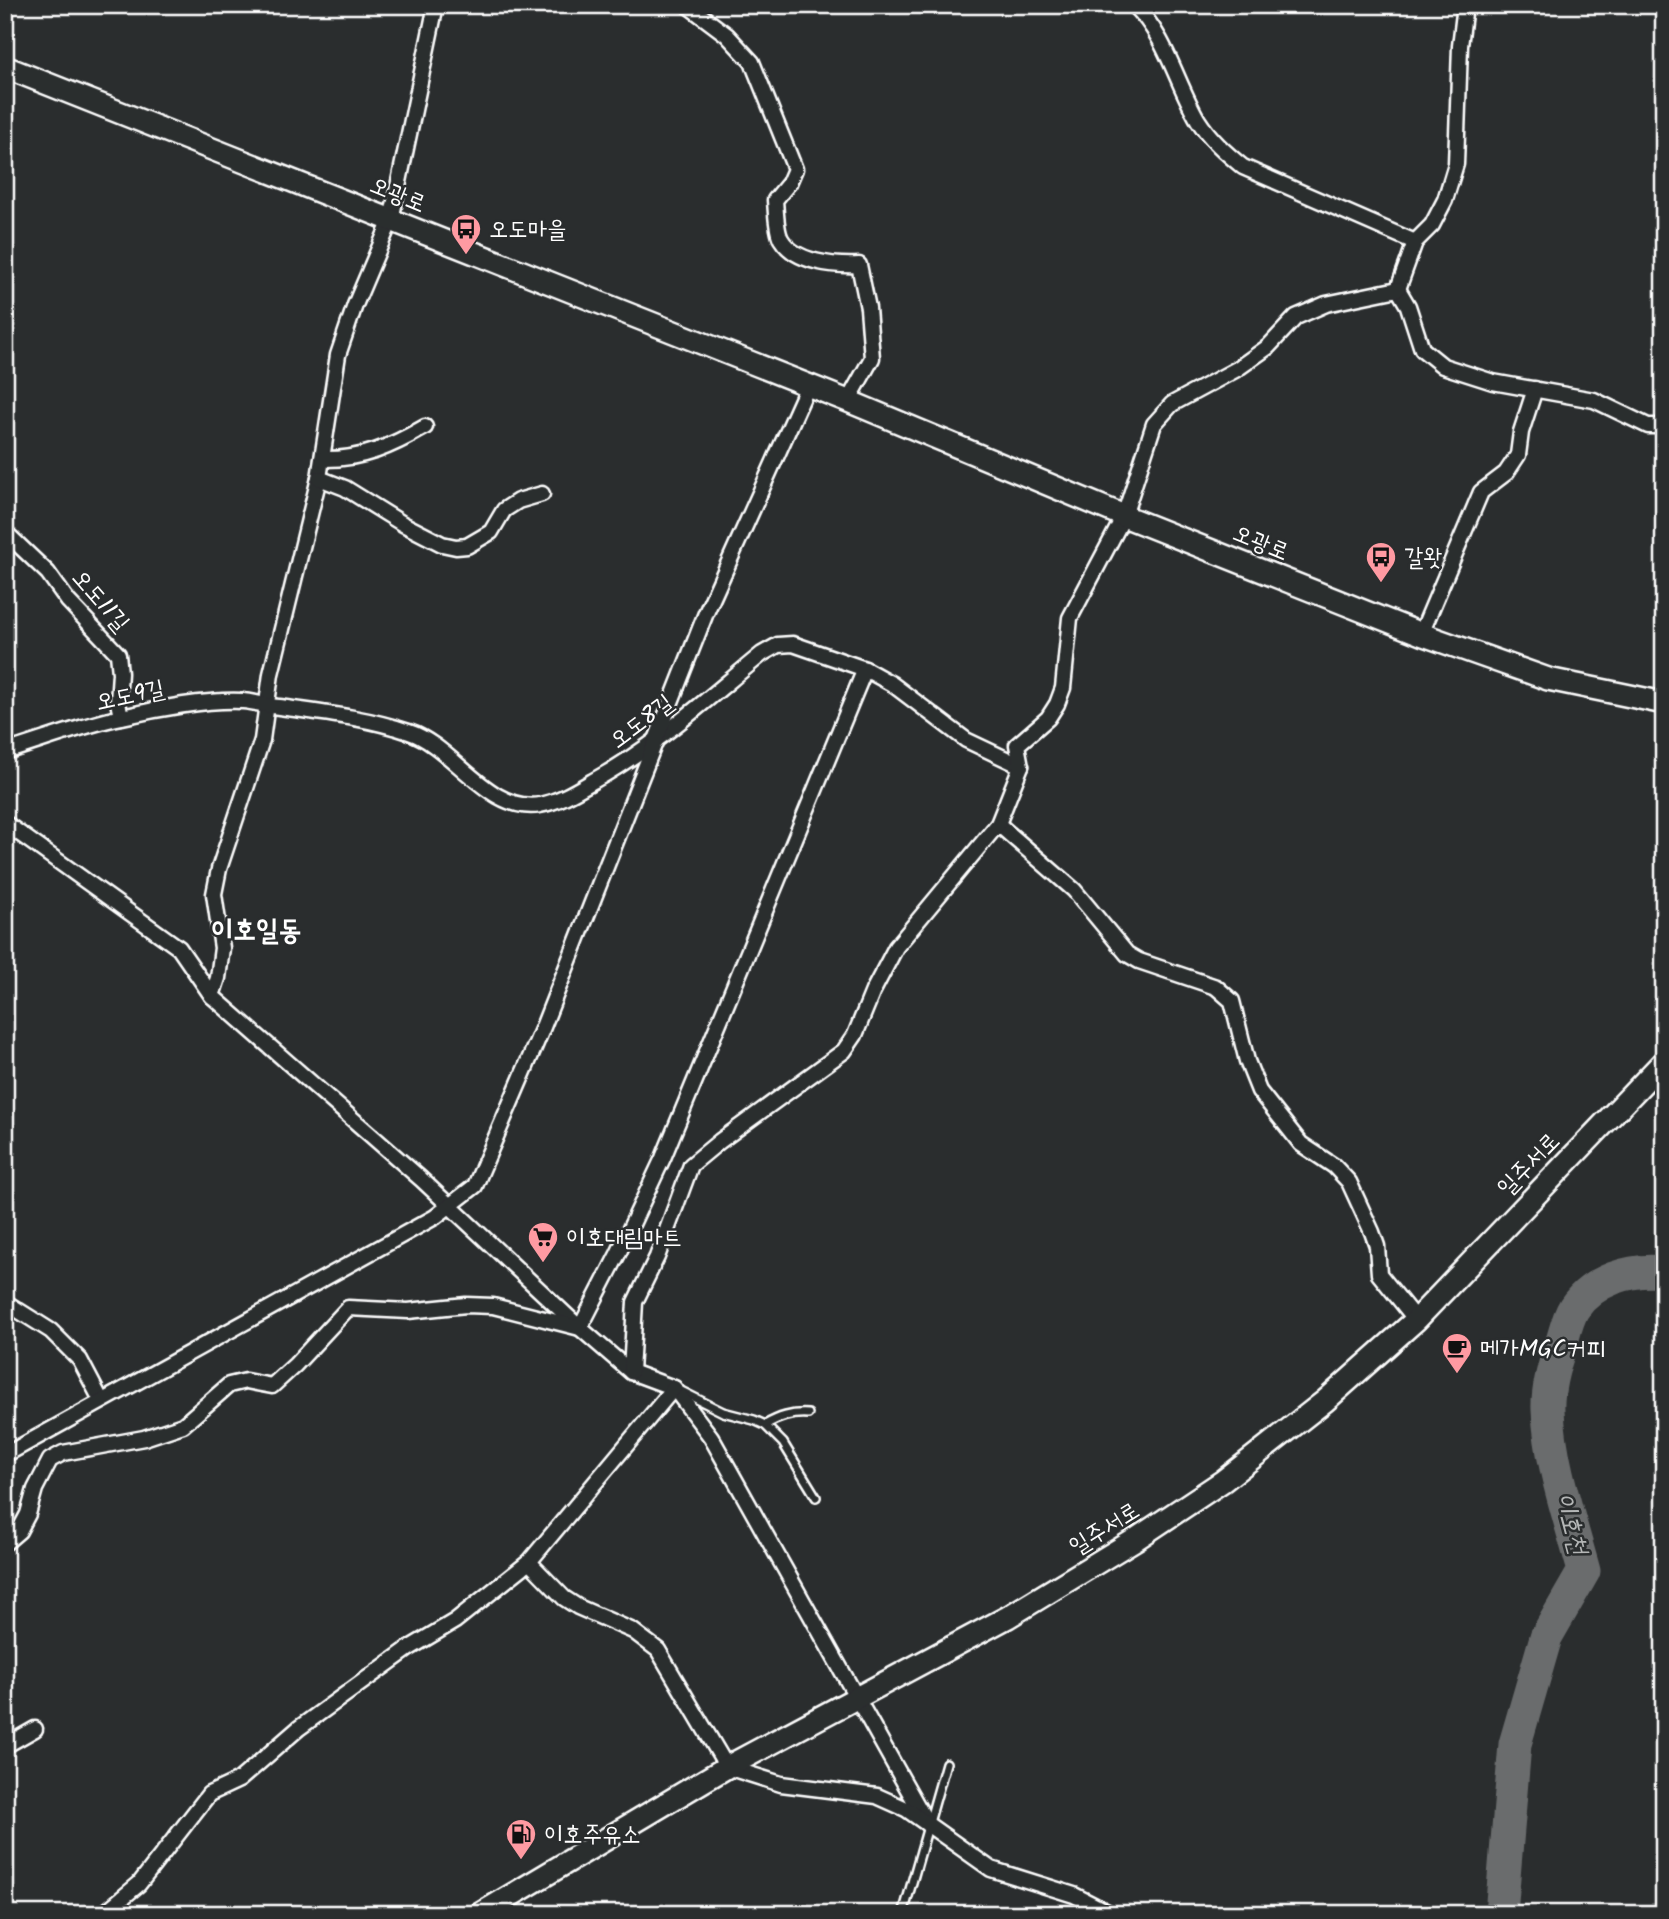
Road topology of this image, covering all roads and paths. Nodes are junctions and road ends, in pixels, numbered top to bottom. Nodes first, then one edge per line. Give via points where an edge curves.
1 (436, 5) edge
2 (687, 5) edge
3 (1134, 5) edge
4 (1465, 5) edge
5 (5, 66) edge
6 (391, 220) junction
7 (1415, 242) junction
8 (1398, 289) junction
9 (808, 386) junction
10 (1535, 389) junction
11 (848, 401) junction
12 (1664, 425) edge
13 (425, 427) dead end
14 (322, 459) junction
15 (319, 478) junction
16 (542, 494) dead end
17 (1124, 516) junction
18 (5, 532) edge
19 (1421, 634) junction
20 (865, 669) junction
21 (1664, 704) edge
22 (267, 706) junction
23 (121, 717) junction
24 (658, 739) junction
25 (5, 752) edge
26 (1021, 765) junction
27 (5, 823) edge
28 (998, 824) junction
29 (212, 996) junction
30 (1664, 1061) edge
31 (449, 1206) junction
32 (5, 1302) edge
33 (1416, 1320) junction
34 (580, 1328) junction
35 (631, 1371) junction
36 (674, 1388) junction
37 (101, 1400) junction
38 (807, 1414) dead end
39 (765, 1425) junction
40 (39, 1435) junction
41 (5, 1455) edge
42 (54, 1458) junction
43 (816, 1497) dead end
44 (5, 1543) edge
45 (529, 1562) junction
46 (857, 1697) junction
47 (35, 1729) dead end
48 (5, 1746) edge
49 (946, 1763) dead end
50 (727, 1767) junction
51 (928, 1825) junction
52 (103, 1914) edge
53 (480, 1914) edge
54 (903, 1914) edge
55 (1111, 1914) edge

1 - 6 street
2 - 11 street via 727,35 752,62 795,169 775,200 780,238 812,260 859,265 872,358
3 - 7 street via 1149,19 1199,120 1221,150 1244,167
4 - 7 street via 1456,164 1432,225
5 - 6 main road, 오광로
6 - 9 main road, 오광로
6 - 14 street via 338,355
7 - 8 street
8 - 10 street via 1422,349 1443,366
8 - 17 street via 1326,304 1296,317 1268,347 1237,369 1172,404 1154,424
9 - 11 main road, 오광로
9 - 24 street via 706,613
10 - 12 street via 1594,400 1648,426
10 - 19 street via 1518,455 1506,473 1481,492
11 - 17 main road, 오광로
13 - 14 street via 395,444 347,460
14 - 15 street
15 - 16 street via 442,544 456,547 491,532 504,510 518,501
15 - 22 street
17 - 19 main road, 오광로
17 - 26 street via 1070,618 1063,688 1057,704 1017,745
18 - 23 street, 오도11길 via 48,573 118,654
19 - 21 main road, 오광로 via 1548,679
20 - 24 street, 오도8길 via 793,644 779,645
20 - 26 street, 오도8길 via 966,740
20 - 34 street via 663,1158
22 - 23 street, 오도9길 via 242,701 200,704
22 - 24 street, 오도8길 via 340,715 412,732 479,783 521,805 565,797
22 - 29 street via 262,740 214,894 222,948
23 - 25 street, 오도9길
24 - 31 street via 475,1186
26 - 28 street
27 - 29 street via 179,948
28 - 33 street via 1074,890 1127,954 1216,986 1231,1001 1259,1091 1301,1144 1349,1182 1377,1247 1379,1274
28 - 35 street via 896,947 844,1051 691,1165 635,1302
29 - 31 street
30 - 33 main road, 일주서로
31 - 34 street
31 - 37 street
32 - 37 street via 51,1331 80,1360
33 - 46 main road, 일주서로 via 1315,1409 1179,1511 1007,1617
34 - 35 street
34 - 42 street via 493,1306 408,1311 348,1308 272,1386 246,1381 229,1385 183,1425
35 - 36 street
36 - 39 lane via 723,1412
36 - 45 street
36 - 46 street via 712,1437
37 - 40 street
38 - 39 lane via 780,1417
39 - 43 lane via 783,1443
40 - 41 street
40 - 42 street
42 - 44 street via 35,1489 19,1531
45 - 50 street via 564,1598 633,1631 658,1650
45 - 52 street via 455,1621 408,1648 299,1728 239,1780 209,1794 139,1884
46 - 50 main road, 일주서로
46 - 51 street
47 - 48 street
49 - 51 lane
50 - 51 street via 781,1784 877,1796
50 - 53 main road, 일주서로
51 - 54 lane
51 - 55 street via 991,1869 1074,1895

